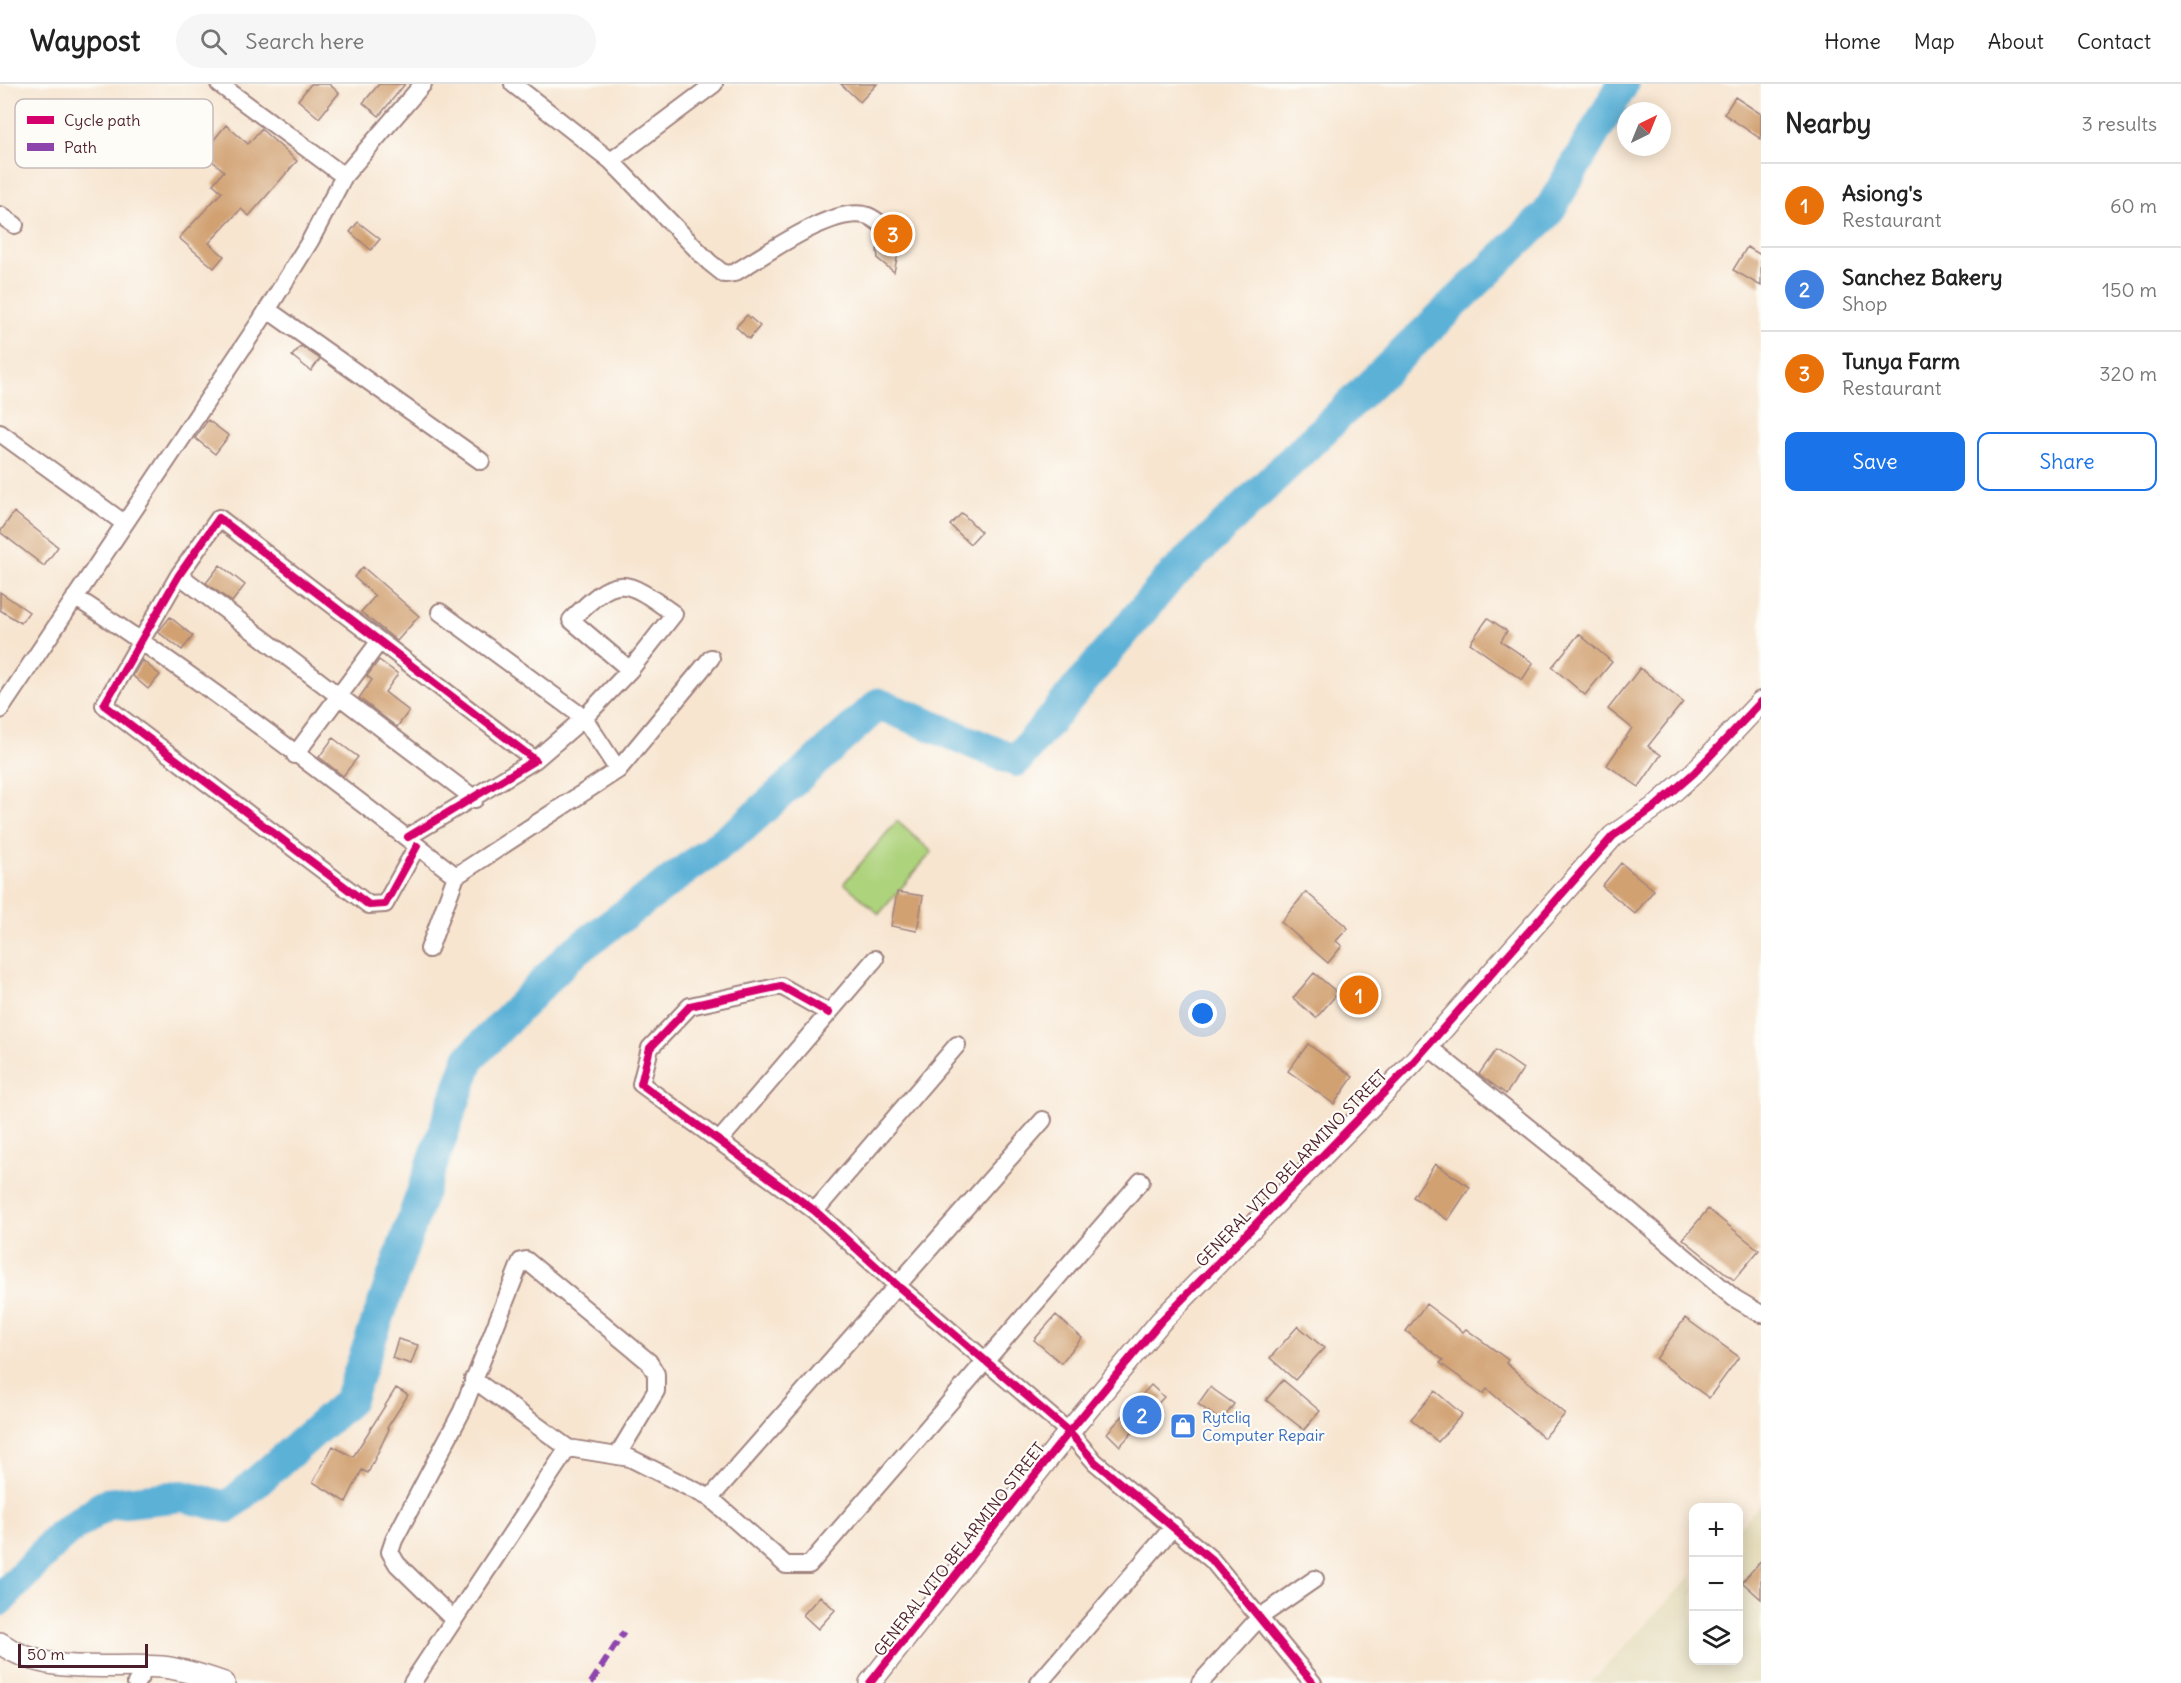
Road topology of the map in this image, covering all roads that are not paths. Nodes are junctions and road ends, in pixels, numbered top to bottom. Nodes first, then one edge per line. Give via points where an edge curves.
1 (219, 84) edge
2 (423, 84) edge
3 (513, 84) edge
4 (714, 84) edge
5 (611, 161) junction
6 (344, 176) junction
7 (0, 215) edge
8 (15, 225) dead end
9 (891, 232) dead end
10 (267, 310) junction
11 (0, 433) edge
12 (481, 461) dead end
13 (124, 523) junction
14 (179, 575) junction
15 (75, 597) junction
16 (440, 612) dead end
17 (141, 640) junction
18 (379, 642) junction
19 (711, 658) dead end
20 (630, 670) junction
21 (337, 697) junction
22 (1761, 702) edge
23 (0, 710) edge
24 (585, 718) junction
25 (295, 755) junction
26 (535, 760) junction
27 (618, 770) junction
28 (475, 799) junction
29 (412, 841) junction
30 (456, 876) junction
31 (429, 949) dead end
32 (875, 959) dead end
33 (829, 1013) junction
34 (957, 1045) dead end
35 (1426, 1046) junction
36 (1043, 1120) dead end
37 (719, 1141) junction
38 (1141, 1181) dead end
39 (815, 1211) junction
40 (899, 1287) junction
41 (1761, 1314) edge
42 (986, 1359) junction
43 (473, 1378) junction
44 (1069, 1432) junction
45 (568, 1448) junction
46 (617, 1456) junction
47 (710, 1498) junction
48 (1174, 1526) junction
49 (1315, 1579) dead end
50 (1260, 1617) junction
51 (454, 1620) junction
52 (5, 1647) edge
53 (142, 1675) edge
54 (224, 1683) edge
55 (412, 1683) edge
56 (870, 1683) edge
57 (1039, 1683) edge
58 (1200, 1683) edge
59 (1313, 1683) edge

1 - 6 street
2 - 6 street
3 - 5 street
4 - 5 street
5 - 9 street via 724,274 734,273 824,222 847,214 868,216
6 - 10 street
7 - 8 street
10 - 12 street
10 - 13 street
11 - 13 street
13 - 15 street
14 - 17 street
14 - 18 street via 219,518
14 - 21 street
15 - 17 street
15 - 23 street
16 - 24 street
17 - 25 street
17 - 29 street via 104,705 369,905 385,904
18 - 21 street
18 - 26 street
19 - 27 street
20 - 20 street via 571,620 593,598 613,586 637,587 674,614
20 - 24 street
21 - 25 street
21 - 28 street
22 - 35 street, GENERAL VITO BELARMINO STREET via 1694,773 1655,807 1612,836
24 - 26 street
24 - 27 street
25 - 29 street
26 - 28 street
27 - 30 street
28 - 29 street
29 - 30 street
30 - 31 street
32 - 33 street
33 - 37 street
33 - 37 street via 781,986 690,1006 650,1048 641,1084
34 - 39 street
35 - 41 street via 1734,1298
35 - 44 street, GENERAL VITO BELARMINO STREET via 1161,1321
36 - 40 street
37 - 39 street
38 - 42 street
39 - 40 street
40 - 42 street
40 - 47 street
42 - 44 street
42 - 47 street via 808,1565 786,1565
43 - 45 street
43 - 46 street via 521,1261 526,1260 649,1362 656,1374 656,1391
43 - 51 street via 462,1411 390,1552 397,1564
44 - 48 street via 1095,1462
44 - 56 street, GENERAL VITO BELARMINO STREET
45 - 46 street
45 - 51 street
46 - 47 street via 630,1458
48 - 50 street via 1212,1560
48 - 57 street
49 - 50 street
50 - 58 street
50 - 59 street
51 - 55 street
52 - 53 street via 45,1664
53 - 54 street via 193,1672

